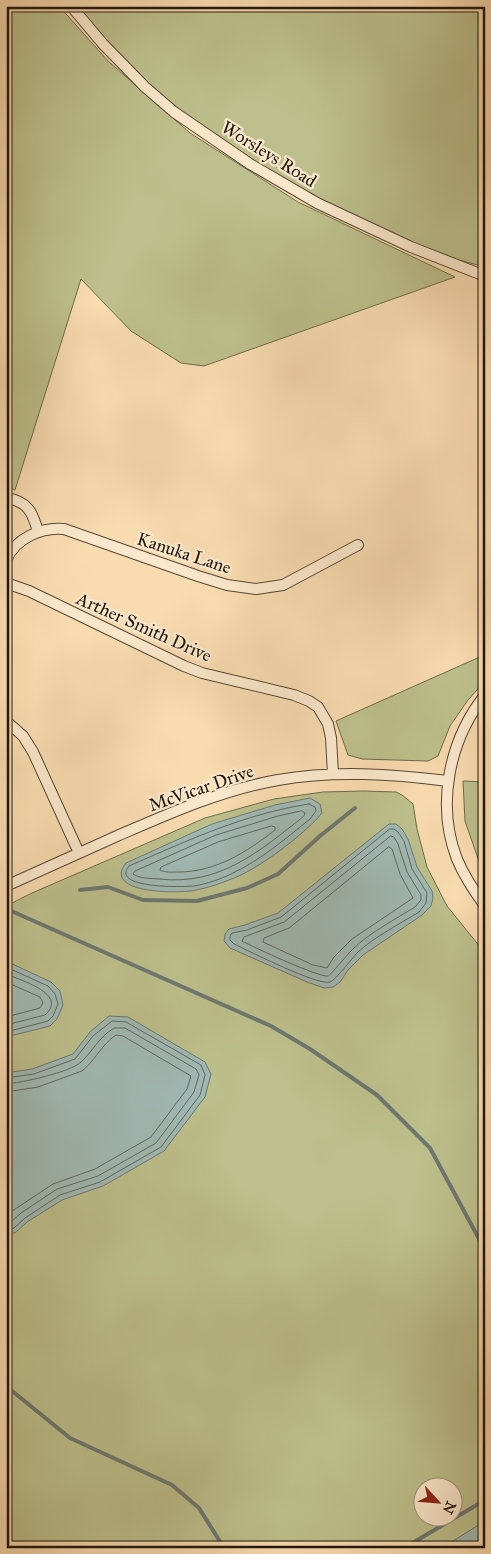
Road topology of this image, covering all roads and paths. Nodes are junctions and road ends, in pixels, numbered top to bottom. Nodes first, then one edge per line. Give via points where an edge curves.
1 (71, 6) edge
2 (485, 276) edge
3 (6, 498) edge
4 (38, 532) junction
5 (358, 545) dead end
6 (6, 560) edge
7 (6, 583) edge
8 (485, 695) edge
9 (6, 721) edge
10 (333, 774) junction
11 (448, 781) junction
12 (80, 853) junction
13 (6, 886) edge
14 (485, 906) edge

1 - 2 street, Worsleys Road via 145,87 174,112 250,164 317,203 411,247
3 - 4 street via 20,502 31,511
4 - 5 street, Kanuka Lane via 64,529 198,576 256,589 283,585
4 - 6 street, Kanuka Lane via 23,539
7 - 10 street, Arther Smith Drive via 202,673 310,701 318,707 328,724
8 - 11 street via 469,717 459,739
9 - 12 street via 33,752
10 - 11 street, McVicar Drive via 384,774
10 - 12 street, McVicar Drive via 279,780 222,794
11 - 14 street via 451,840 466,879
12 - 13 street, McVicar Drive

